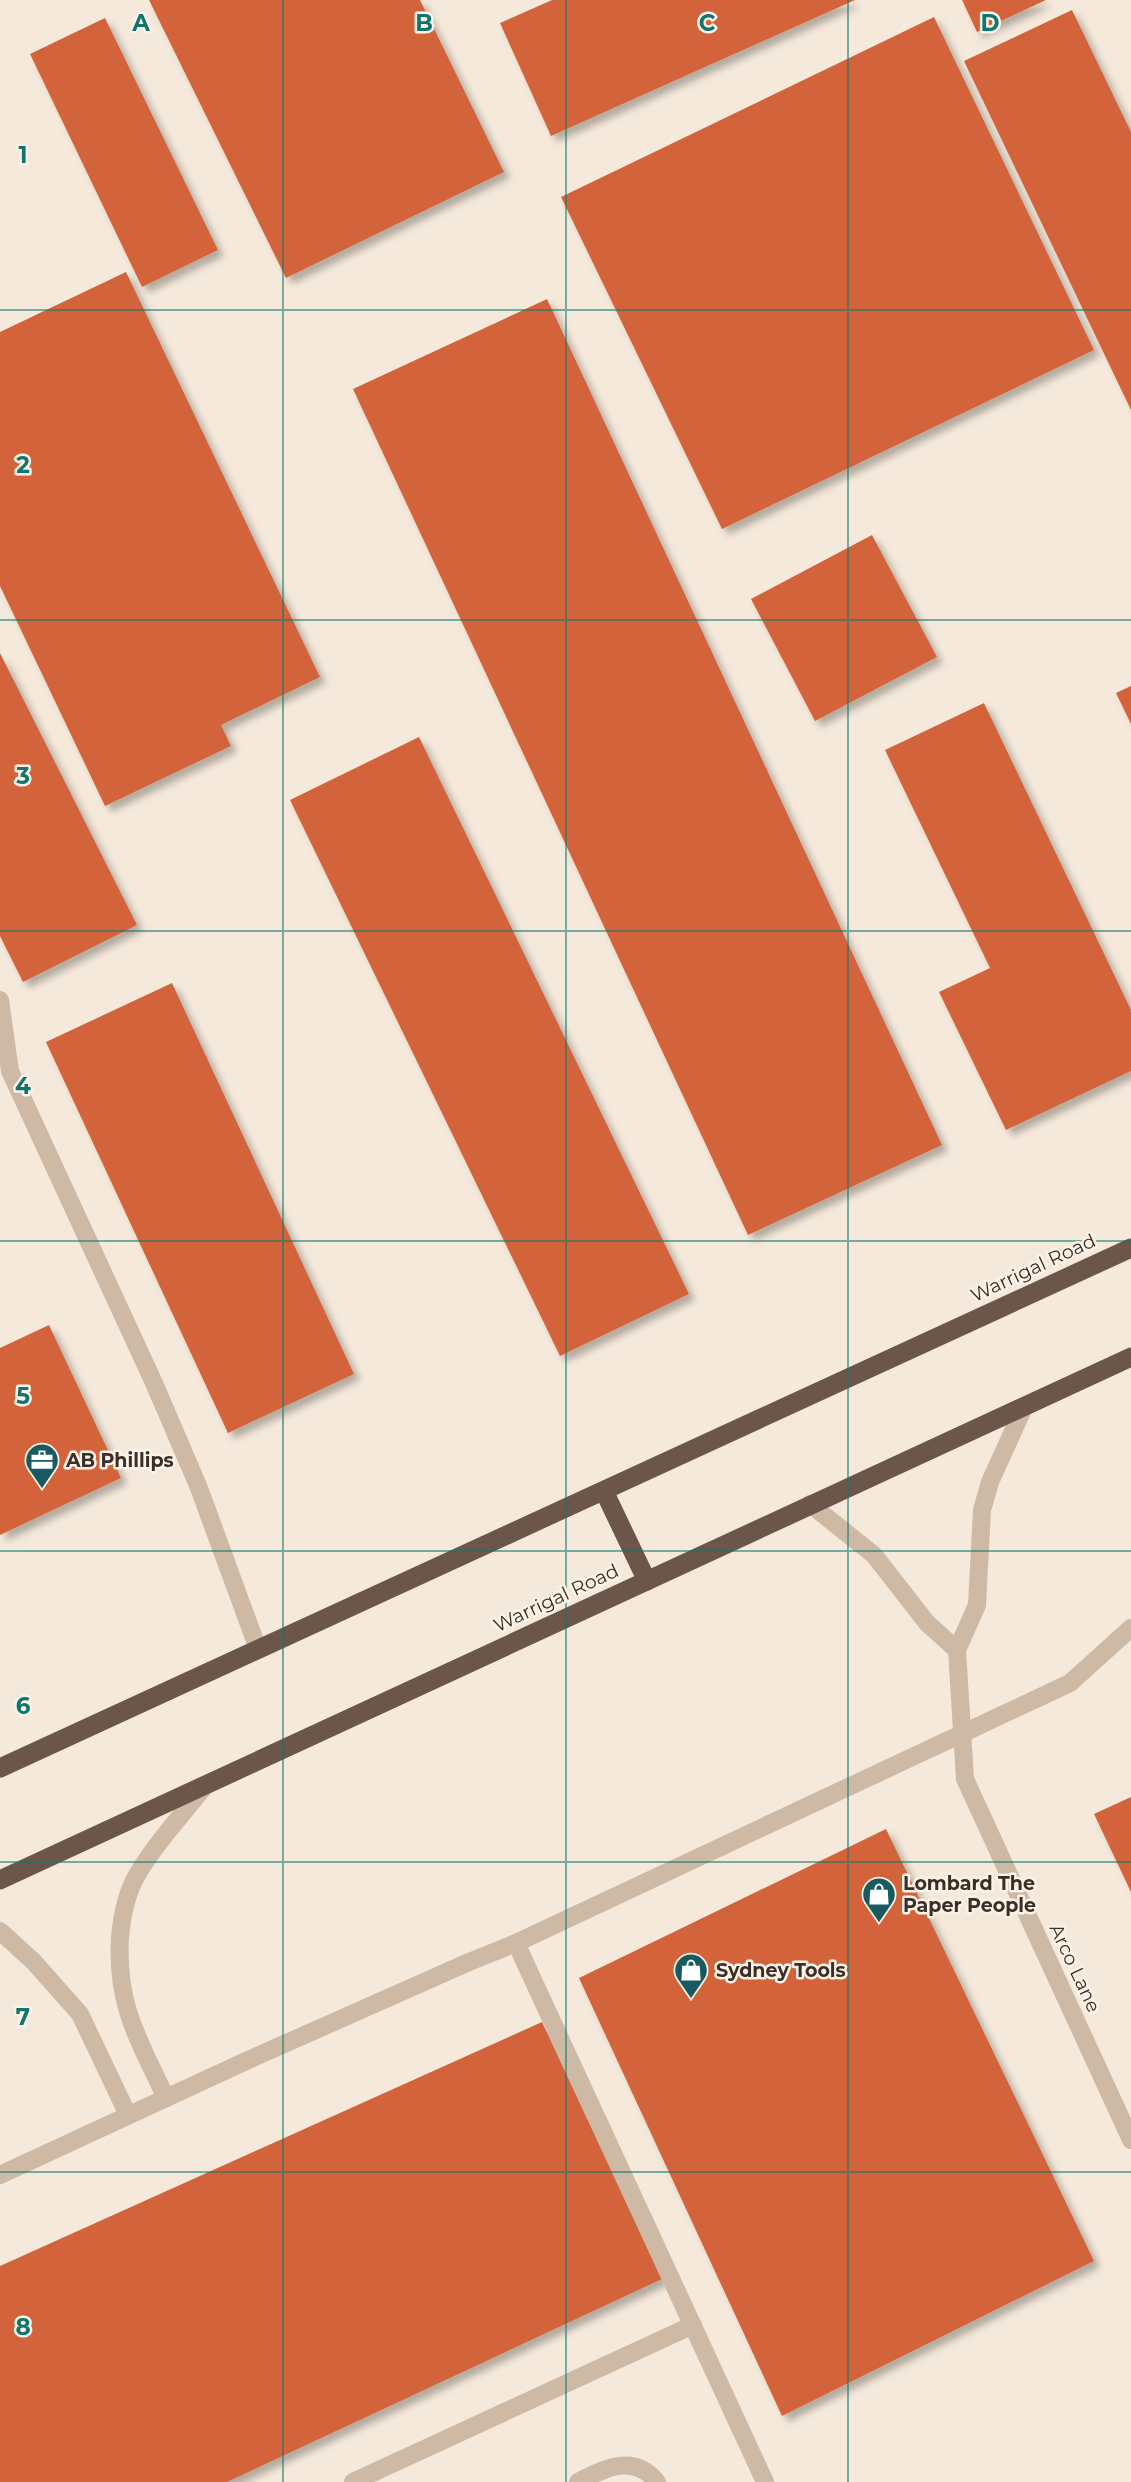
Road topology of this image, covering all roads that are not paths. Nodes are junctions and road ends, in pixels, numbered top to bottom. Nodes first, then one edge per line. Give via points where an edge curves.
1 (0, 1000) edge
2 (1131, 1248) edge
3 (1131, 1357) edge
4 (1024, 1407) junction
5 (604, 1492) junction
6 (810, 1504) junction
7 (647, 1581) junction
8 (1131, 1628) edge
9 (258, 1649) junction
10 (957, 1650) junction
11 (962, 1732) junction
12 (0, 1768) edge
13 (205, 1786) junction
14 (0, 1880) edge
15 (0, 1931) edge
16 (516, 1943) junction
17 (166, 2098) junction
18 (128, 2115) junction
19 (1131, 2140) edge
20 (0, 2175) edge
21 (692, 2325) junction
22 (353, 2482) edge
23 (578, 2482) edge
24 (657, 2482) edge
25 (765, 2482) edge

1 - 9 street via 10,1071 189,1465
2 - 5 highway, Warrigal Road
3 - 4 highway, Warrigal Road
4 - 6 highway, Warrigal Road
4 - 10 street, Arco Lane via 982,1510 976,1605
5 - 7 highway
5 - 9 highway, Warrigal Road
6 - 7 highway, Warrigal Road
6 - 10 street via 874,1555 927,1623
7 - 13 highway, Warrigal Road
8 - 11 street via 1070,1683
9 - 12 highway, Warrigal Road
10 - 11 street, Arco Lane
11 - 16 street
11 - 19 street, Arco Lane via 965,1779
13 - 14 highway, Warrigal Road
13 - 17 street via 136,1876 121,1924 124,2004
15 - 18 street via 80,2014
16 - 17 street
16 - 21 street
17 - 18 street
18 - 20 street
21 - 22 street
21 - 25 street
23 - 24 street via 620,2465 637,2467

